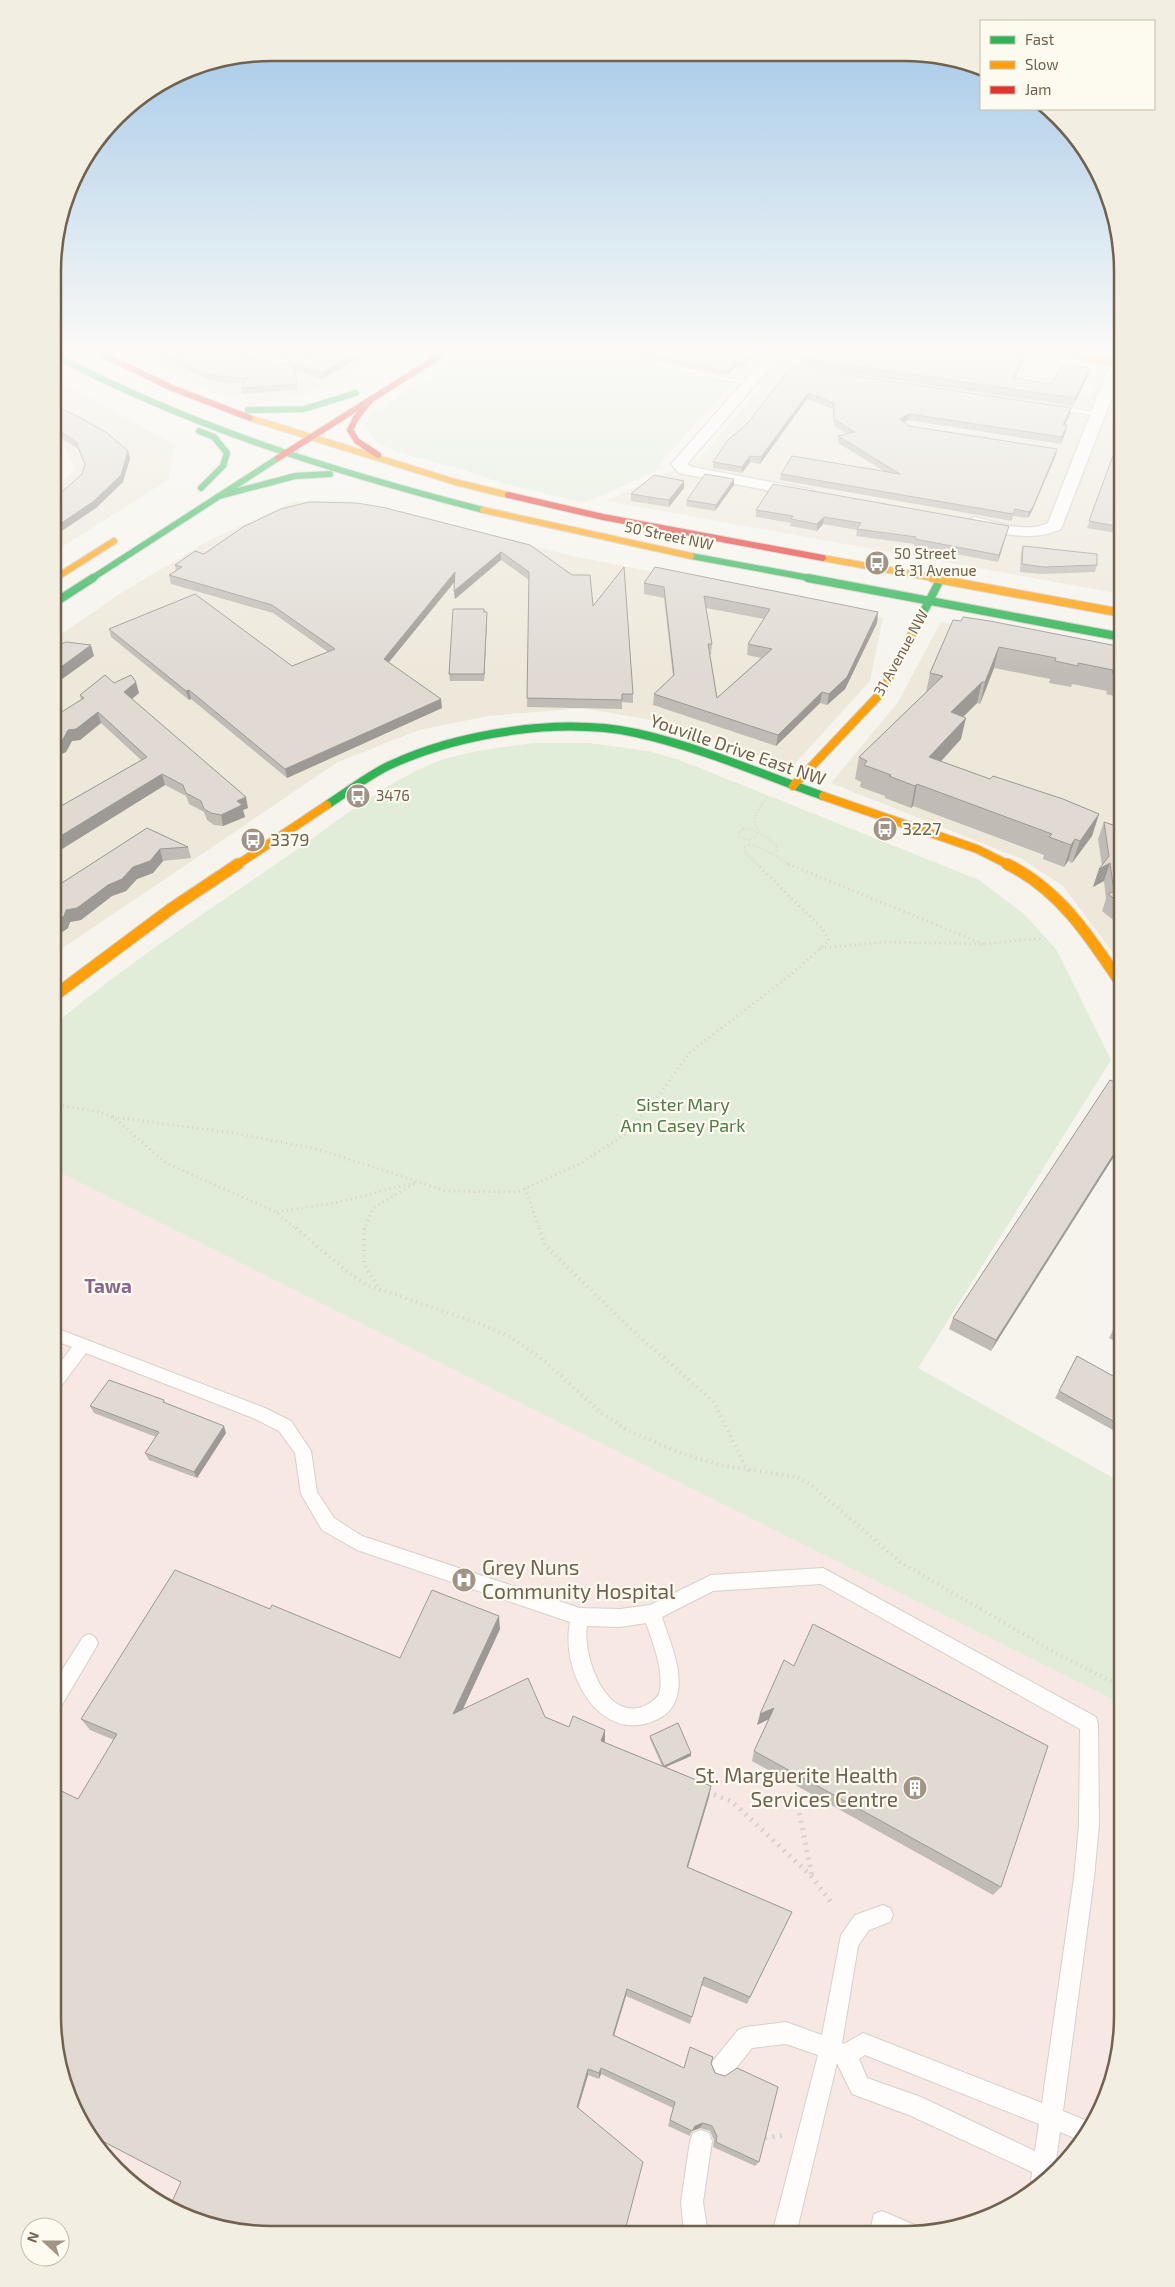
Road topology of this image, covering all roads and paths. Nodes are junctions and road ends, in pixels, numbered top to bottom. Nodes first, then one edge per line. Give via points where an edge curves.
1 (225, 461) edge
2 (273, 461) edge
3 (309, 461) edge
4 (351, 461) edge
5 (379, 461) edge
6 (389, 461) edge
7 (681, 461) edge
8 (1074, 461) edge
9 (239, 464) dead end
10 (664, 467) dead end
11 (406, 469) junction
12 (374, 482) junction
13 (507, 495) junction
14 (219, 496) junction
15 (827, 496) edge
16 (595, 498) dead end
17 (954, 518) edge
18 (128, 533) dead end
19 (61, 574) edge
20 (940, 580) junction
21 (61, 598) edge
22 (929, 601) junction
23 (1114, 612) edge
24 (1114, 636) edge
25 (792, 786) junction
26 (768, 798) dead end
27 (757, 831) junction
28 (770, 855) junction
29 (1044, 938) dead end
30 (983, 944) junction
31 (820, 948) junction
32 (1114, 973) edge
33 (61, 991) edge
34 (61, 1105) edge
35 (113, 1117) junction
36 (418, 1182) junction
37 (525, 1188) junction
38 (276, 1212) junction
39 (380, 1290) junction
40 (61, 1336) edge
41 (84, 1344) junction
42 (61, 1374) edge
43 (748, 1470) junction
44 (652, 1613) junction
45 (580, 1617) junction
46 (89, 1643) dead end
47 (1114, 1683) edge
48 (61, 1688) edge
49 (702, 1790) edge
50 (798, 1806) dead end
51 (812, 1877) junction
52 (833, 1905) dead end
53 (883, 1915) dead end
54 (838, 2052) junction
55 (721, 2069) dead end
56 (1050, 2117) junction
57 (1080, 2129) edge
58 (785, 2135) dead end
59 (765, 2138) edge
60 (701, 2141) edge
61 (1047, 2169) edge
62 (1044, 2172) edge
63 (695, 2226) edge
64 (786, 2226) edge
65 (881, 2226) edge
66 (891, 2226) edge

1 - 9 main road via 197,491
2 - 14 main road
3 - 12 main road, 50 Street NW
4 - 13 main road via 439,484
5 - 11 main road, 50 Street NW
6 - 11 main road
7 - 15 street via 681,467 700,474
8 - 17 street via 1055,526 1039,532
10 - 16 path
11 - 13 main road, 50 Street NW
12 - 14 main road via 340,474 306,474
12 - 22 main road, 50 Street NW via 536,524
13 - 20 main road, 50 Street NW via 603,517
14 - 21 main road
18 - 19 main road
20 - 22 main road, 31 Avenue NW
20 - 23 main road, 50 Street NW
22 - 24 main road, 50 Street NW
22 - 25 main road, 31 Avenue NW via 881,693
25 - 32 main road, Youville Drive East NW via 977,849 1025,873 1055,897 1084,928
25 - 33 main road, Youville Drive East NW via 710,755 635,734 576,727 512,731 425,752 393,764 318,810 172,908
26 - 27 path via 754,816
27 - 27 path via 745,828 738,835 752,839
27 - 28 path via 777,846
28 - 30 path
28 - 31 path via 753,844 744,849 823,930 829,941
29 - 30 path
30 - 31 path via 884,942
31 - 37 path via 689,1053 660,1094 623,1136 578,1164
34 - 35 path
35 - 36 path via 234,1133 317,1149
35 - 38 path via 166,1163
36 - 37 path via 448,1191 517,1192
36 - 38 path via 340,1202
36 - 39 path via 373,1208 364,1229 364,1264
37 - 43 path via 545,1245 713,1401
38 - 39 path via 356,1279
39 - 43 path via 512,1338 546,1362 600,1412 635,1434 683,1454
40 - 41 lane
41 - 42 lane
41 - 45 lane via 285,1426 303,1450 309,1494 328,1524 356,1542
43 - 47 path via 796,1477 810,1484 900,1562
44 - 45 lane via 620,1618
44 - 45 lane via 669,1670 667,1699 653,1713 634,1719 615,1714 597,1699 584,1674 577,1636
44 - 56 lane via 711,1583 823,1576 1089,1724 1089,1825 1084,1878
46 - 48 lane
49 - 51 path via 731,1801
50 - 51 path
51 - 52 path
53 - 54 lane via 862,1922 848,1942
54 - 55 lane via 786,2033 746,2038
54 - 56 lane via 863,2044
54 - 62 lane via 860,2086 913,2105
54 - 64 lane
56 - 57 lane
56 - 61 lane
58 - 59 path
60 - 63 lane via 692,2202
65 - 66 lane via 882,2222

